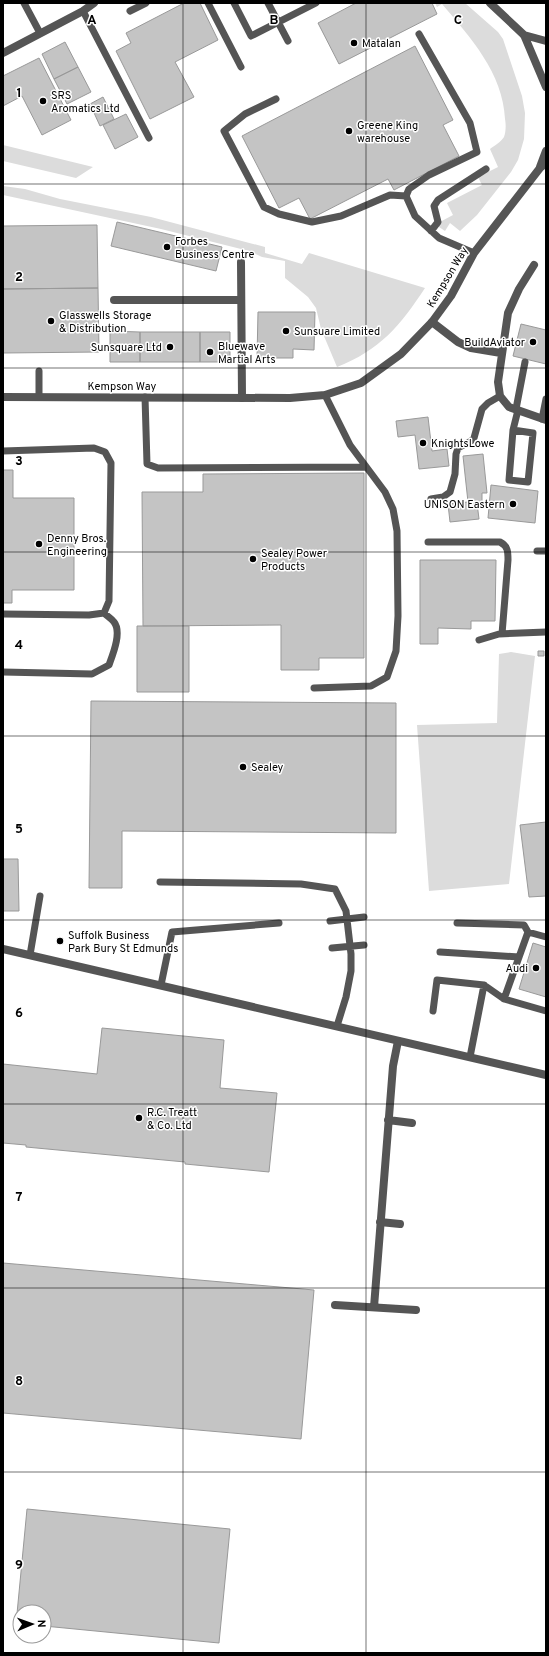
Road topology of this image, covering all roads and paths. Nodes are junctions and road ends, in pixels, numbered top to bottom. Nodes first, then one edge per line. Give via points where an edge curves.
1 (24, 3) edge
2 (94, 3) edge
3 (146, 3) edge
4 (208, 3) edge
5 (234, 3) edge
6 (268, 3) edge
7 (316, 3) edge
8 (490, 3) edge
9 (83, 11) junction
10 (130, 11) dead end
11 (279, 23) junction
12 (40, 33) junction
13 (419, 34) dead end
14 (524, 35) junction
15 (288, 41) dead end
16 (546, 41) edge
17 (3, 52) edge
18 (240, 67) dead end
19 (546, 86) edge
20 (276, 99) dead end
21 (149, 138) dead end
22 (546, 151) edge
23 (543, 165) edge
24 (486, 169) dead end
25 (406, 196) junction
26 (431, 230) junction
27 (474, 253) junction
28 (241, 262) dead end
29 (534, 265) dead end
30 (114, 300) dead end
31 (240, 300) junction
32 (432, 322) junction
33 (501, 353) junction
34 (525, 362) dead end
35 (38, 371) dead end
36 (325, 395) junction
37 (39, 396) junction
38 (500, 396) junction
39 (3, 397) edge
40 (145, 397) junction
41 (242, 398) junction
42 (546, 399) edge
43 (517, 410) junction
44 (544, 419) edge
45 (513, 430) junction
46 (3, 451) edge
47 (366, 467) junction
48 (431, 498) dead end
49 (428, 542) dead end
50 (538, 551) dead end
51 (546, 551) edge
52 (104, 613) junction
53 (3, 614) edge
54 (546, 632) edge
55 (502, 634) junction
56 (479, 640) dead end
57 (3, 672) edge
58 (314, 688) dead end
59 (160, 882) dead end
60 (40, 896) dead end
61 (364, 917) dead end
62 (347, 918) junction
63 (330, 921) dead end
64 (279, 923) dead end
65 (457, 923) dead end
66 (528, 932) junction
67 (546, 937) edge
68 (364, 945) dead end
69 (350, 946) junction
70 (332, 948) dead end
71 (3, 949) edge
72 (440, 952) dead end
73 (30, 954) junction
74 (519, 957) junction
75 (161, 985) junction
76 (484, 985) junction
77 (504, 999) junction
78 (433, 1011) dead end
79 (546, 1011) edge
80 (337, 1026) junction
81 (398, 1041) junction
82 (470, 1057) junction
83 (546, 1075) edge
84 (388, 1120) junction
85 (412, 1123) dead end
86 (380, 1222) junction
87 (400, 1224) dead end
88 (335, 1305) dead end
89 (374, 1306) junction
90 (416, 1310) dead end

1 - 12 lane
2 - 9 street
3 - 10 lane
4 - 18 lane
5 - 11 lane via 251,36
6 - 11 lane
7 - 11 lane
8 - 14 street
9 - 12 street
9 - 21 lane
11 - 15 lane
12 - 17 street
13 - 25 lane via 470,123 477,152 429,175 409,189
14 - 16 street
14 - 19 street
20 - 25 lane via 245,114 224,131 264,207 279,214 312,222 341,216 390,195
22 - 23 street, Kempson Way
23 - 27 street, Kempson Way
24 - 26 lane via 438,200 434,206 438,222
25 - 26 lane via 415,216
26 - 27 lane via 439,238
27 - 32 street, Kempson Way via 451,296
28 - 31 street
29 - 33 street via 508,313
30 - 31 street
31 - 41 street
32 - 33 street via 458,342 471,348
32 - 36 street, Kempson Way via 401,354 361,383
33 - 38 street via 498,382
34 - 43 lane
35 - 37 lane
36 - 41 street, Kempson Way
36 - 47 lane via 350,445
37 - 39 street, Kempson Way
37 - 40 street, Kempson Way
38 - 43 street via 509,407
38 - 48 lane via 482,409 471,442 458,448 450,492 443,497
40 - 41 street, Kempson Way
40 - 47 lane via 147,464 158,468
42 - 44 lane
43 - 44 street
43 - 45 lane
45 - 45 lane via 509,480 528,482 532,433
46 - 52 lane via 94,448 105,452 111,463 109,601
47 - 58 lane via 386,492 393,508 398,583 396,651 387,677 371,686
49 - 55 lane via 504,544 508,550 508,560
50 - 51 lane
52 - 53 lane
52 - 57 lane via 115,623 117,633 116,647 109,665 92,674
54 - 55 lane
55 - 56 lane
59 - 62 lane via 301,884 335,889
60 - 73 lane
61 - 62 lane
62 - 63 lane
62 - 69 lane
64 - 75 lane via 172,932
65 - 66 lane via 524,925
66 - 67 lane
66 - 74 lane
68 - 69 lane
69 - 70 lane
69 - 80 lane via 351,971
71 - 73 street
72 - 74 lane
73 - 75 street
74 - 77 lane
75 - 80 street
76 - 77 lane
76 - 78 lane via 437,980
76 - 82 lane
77 - 79 lane
80 - 81 street
81 - 82 street
81 - 84 street via 392,1066
82 - 83 street
84 - 85 street
84 - 86 street
86 - 87 street
86 - 89 street
88 - 89 street
89 - 90 street

